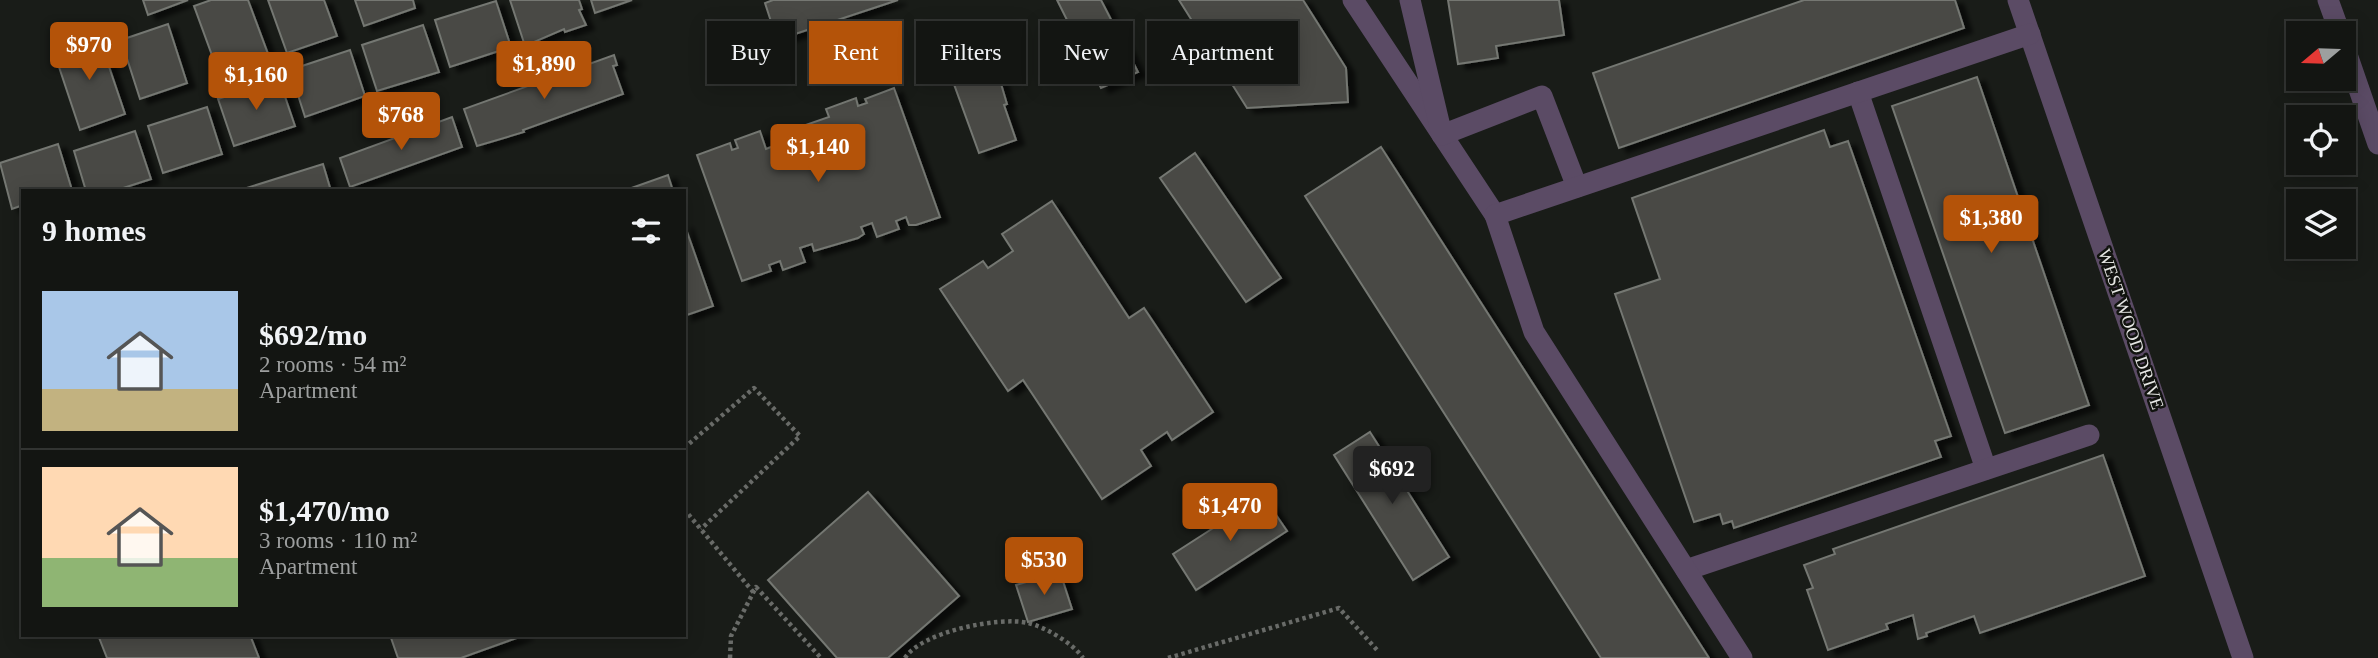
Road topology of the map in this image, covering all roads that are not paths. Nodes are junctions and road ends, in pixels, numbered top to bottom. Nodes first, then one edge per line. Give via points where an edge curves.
1 (1353, 0) edge
2 (1410, 0) edge
3 (2018, 0) edge
4 (2329, 0) edge
5 (2336, 21) edge
6 (2030, 34) junction
7 (2356, 81) edge
8 (1858, 92) junction
9 (1441, 135) junction
10 (2378, 144) edge
11 (1577, 187) junction
12 (1495, 215) junction
13 (2089, 435) dead end
14 (1986, 469) junction
15 (1686, 570) junction
16 (1742, 658) edge
17 (2243, 658) edge

1 - 9 street
2 - 9 street
3 - 6 street, WEST WOOD DRIVE
4 - 5 street
6 - 8 street
6 - 17 street, WEST WOOD DRIVE
7 - 10 street
8 - 11 street
8 - 14 street
9 - 11 street via 1542,96
9 - 12 street
11 - 12 street
12 - 15 street via 1534,332
13 - 14 street
14 - 15 street
15 - 16 street

